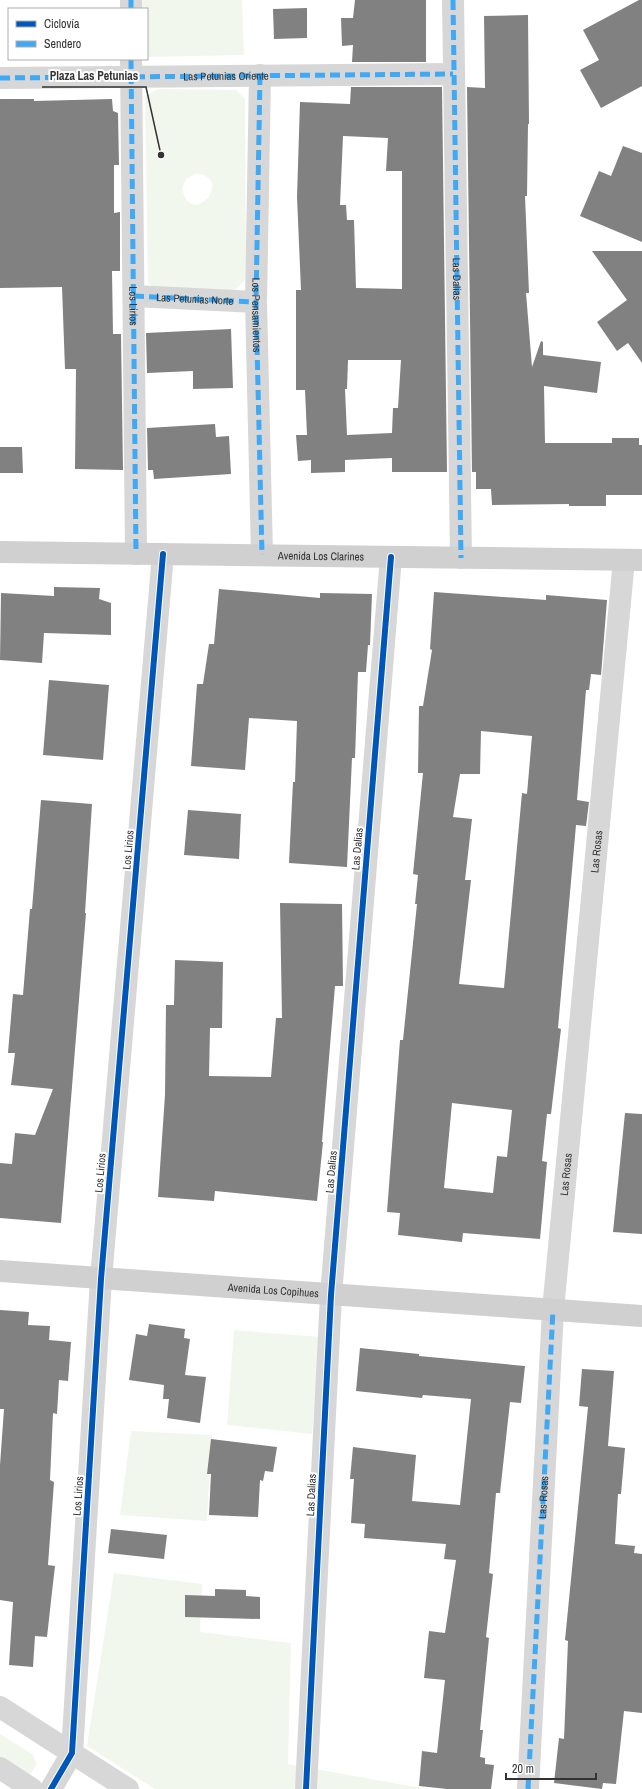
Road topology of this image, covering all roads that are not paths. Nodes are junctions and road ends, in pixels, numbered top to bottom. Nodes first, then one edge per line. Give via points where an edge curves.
1 (453, 0) edge
2 (131, 68) edge
3 (453, 74) junction
4 (260, 75) junction
5 (0, 78) edge
6 (134, 296) junction
7 (256, 302) junction
8 (0, 552) edge
9 (136, 554) junction
10 (163, 554) junction
11 (262, 555) junction
12 (391, 557) junction
13 (461, 558) junction
14 (633, 560) edge
15 (0, 1271) edge
16 (101, 1279) junction
17 (331, 1295) junction
18 (553, 1310) junction
19 (642, 1316) edge
20 (0, 1707) edge
21 (72, 1753) junction
22 (0, 1768) edge
23 (32, 1789) edge
24 (51, 1789) edge
25 (128, 1789) edge
26 (306, 1789) edge
27 (528, 1789) edge

1 - 3 street, Las Dalias
2 - 4 street, Las Petunias Oriente
2 - 5 street, Las Petunias Oriente
2 - 6 street, Los Lirios
3 - 4 street, Las Petunias Oriente
3 - 13 street, Las Dalias
4 - 7 street, Los Pensamientos
6 - 7 street, Las Petunias Norte
6 - 9 street, Los Lirios
7 - 11 street, Los Pensamientos
8 - 9 main road, Avenida Los Clarines
9 - 10 main road, Avenida Los Clarines
10 - 11 main road, Avenida Los Clarines
10 - 16 street, Los Lirios
11 - 12 main road, Avenida Los Clarines
12 - 13 main road, Avenida Los Clarines
12 - 17 street, Las Dalias
13 - 14 main road, Avenida Los Clarines
14 - 18 street, Las Rosas
15 - 16 main road, Avenida Los Copihues
16 - 17 main road, Avenida Los Copihues
16 - 21 street, Los Lirios
17 - 18 main road, Avenida Los Copihues
17 - 26 street, Las Dalias
18 - 19 main road, Avenida Los Copihues
18 - 27 street, Las Rosas
20 - 21 street
21 - 24 street, Los Lirios
21 - 25 street
22 - 23 street

